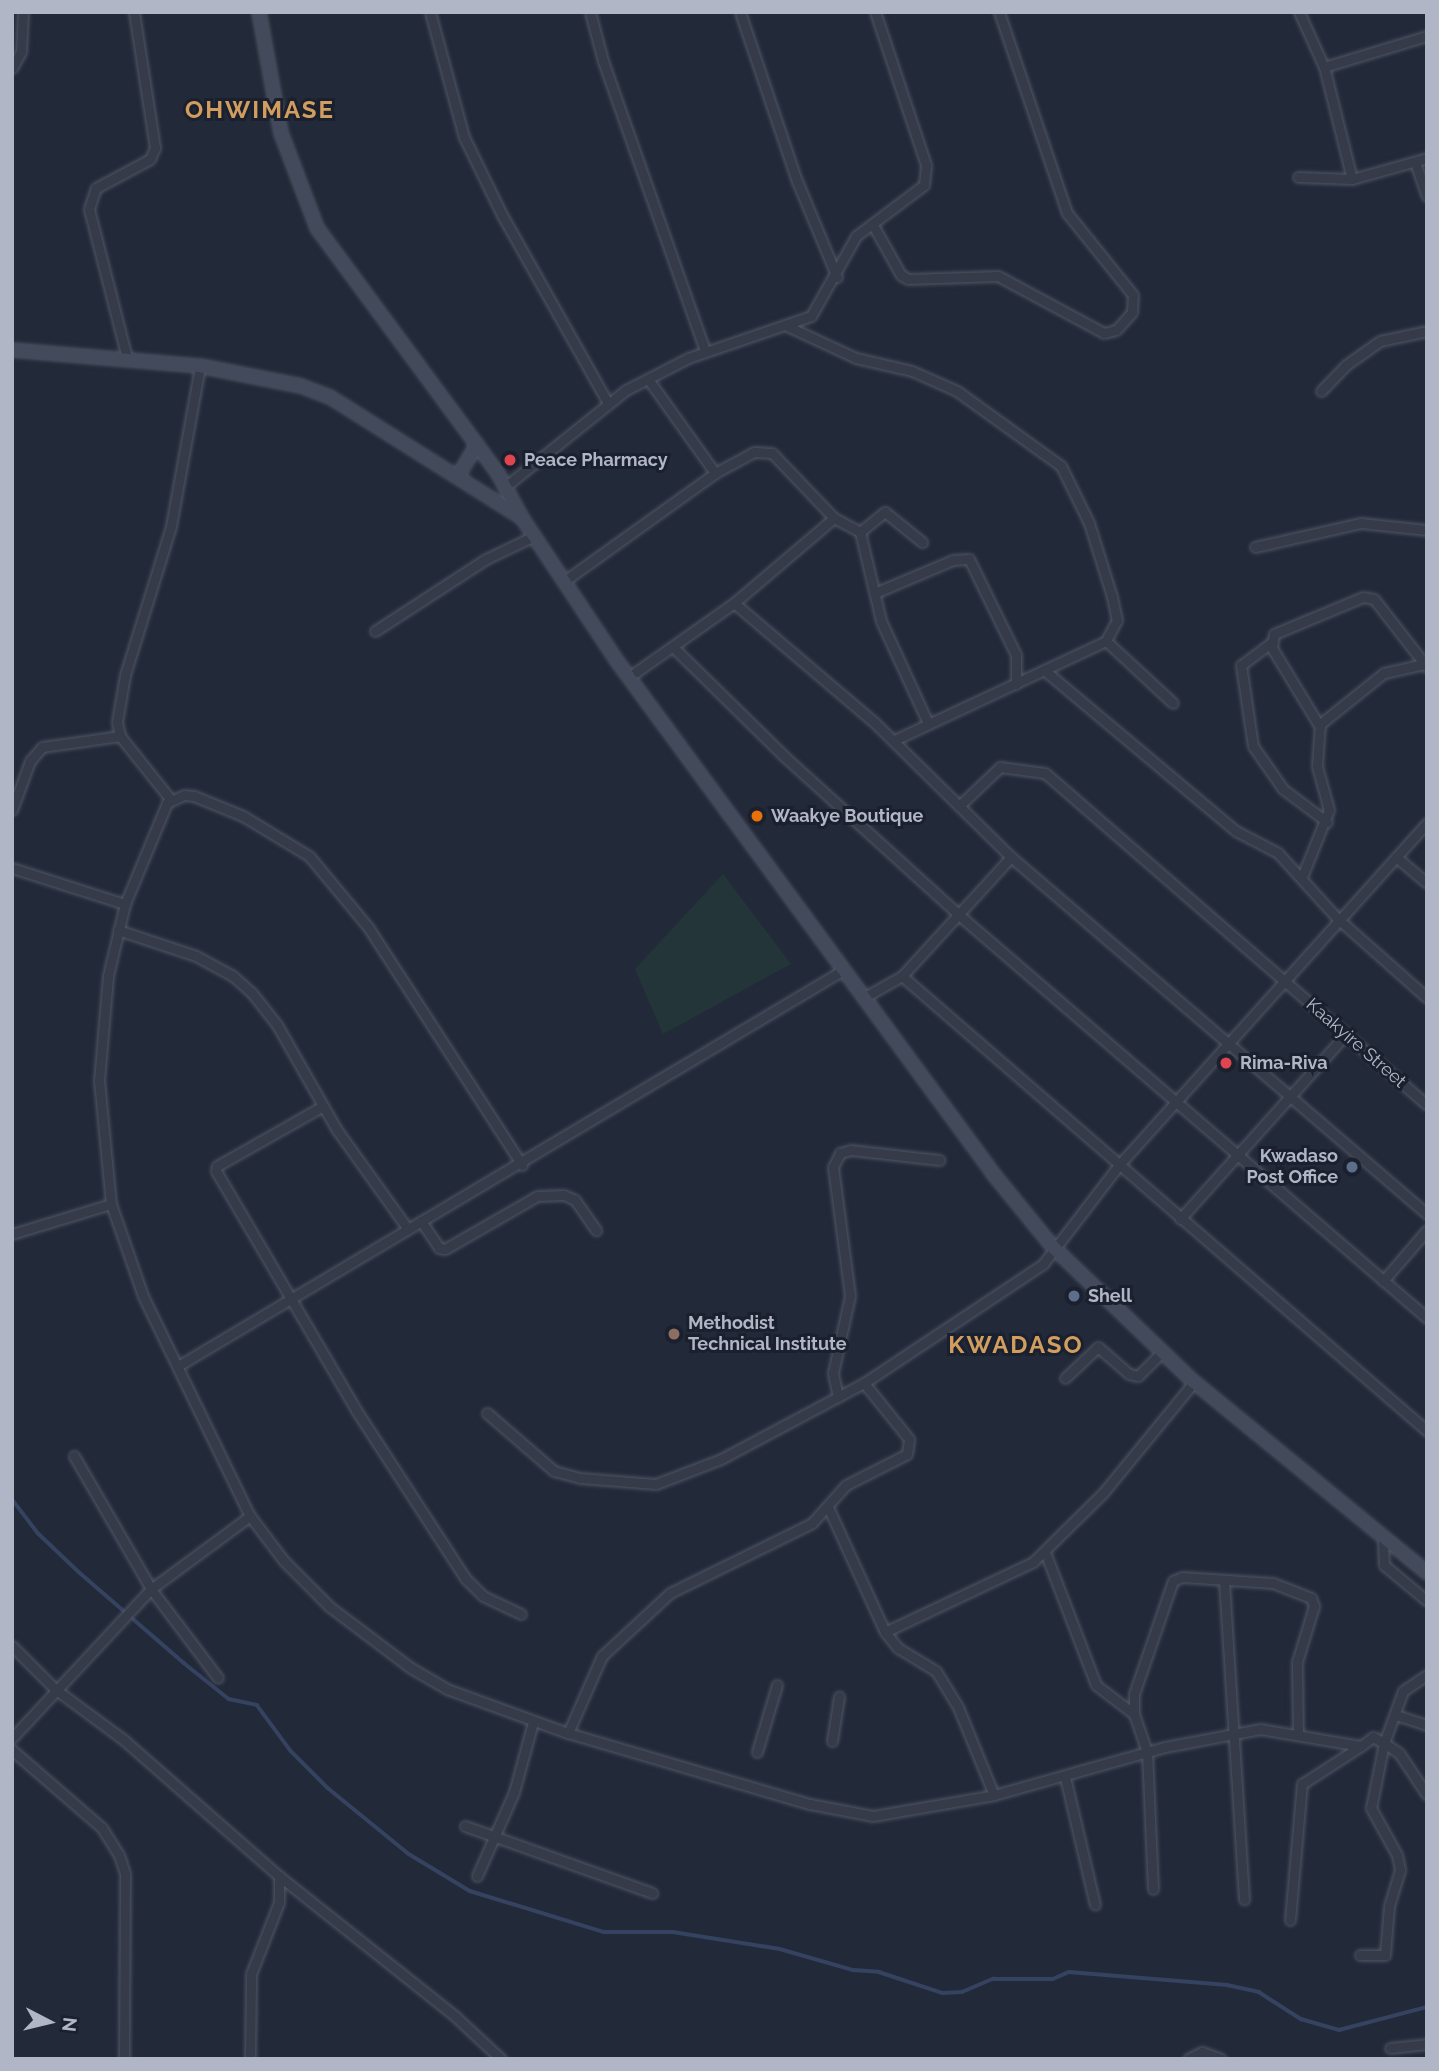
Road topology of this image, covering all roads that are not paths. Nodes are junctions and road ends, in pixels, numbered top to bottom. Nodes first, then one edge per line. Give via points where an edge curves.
1 (23, 12) edge
2 (134, 12) edge
3 (259, 12) edge
4 (430, 12) edge
5 (590, 12) edge
6 (740, 12) edge
7 (875, 12) edge
8 (999, 12) edge
9 (1299, 12) edge
10 (1427, 36) edge
11 (1324, 66) junction
12 (12, 68) edge
13 (1427, 158) edge
14 (1415, 162) junction
15 (1298, 177) dead end
16 (1352, 179) junction
17 (1427, 197) edge
18 (873, 225) junction
19 (837, 277) junction
20 (788, 326) junction
21 (1427, 331) edge
22 (12, 350) edge
23 (705, 351) junction
24 (127, 358) junction
25 (200, 366) junction
26 (648, 379) junction
27 (1321, 391) dead end
28 (608, 403) junction
29 (477, 444) junction
30 (715, 473) junction
31 (458, 476) junction
32 (506, 486) junction
33 (522, 518) junction
34 (834, 518) junction
35 (1427, 530) edge
36 (860, 531) junction
37 (534, 536) junction
38 (922, 542) dead end
39 (1255, 547) dead end
40 (563, 582) junction
41 (877, 592) junction
42 (734, 603) junction
43 (374, 631) dead end
44 (1105, 641) junction
45 (1272, 642) junction
46 (673, 647) junction
47 (1425, 666) edge
48 (1044, 670) junction
49 (629, 677) junction
50 (1016, 684) junction
51 (1172, 703) dead end
52 (928, 722) junction
53 (1319, 724) junction
54 (120, 736) junction
55 (893, 741) junction
56 (172, 800) junction
57 (958, 806) junction
58 (12, 810) edge
59 (1327, 822) junction
60 (1427, 823) edge
61 (1011, 857) junction
62 (1396, 857) junction
63 (12, 868) edge
64 (1302, 877) junction
65 (1427, 883) edge
66 (125, 904) junction
67 (959, 915) junction
68 (1337, 918) junction
69 (118, 930) junction
70 (843, 970) junction
71 (902, 975) junction
72 (1285, 982) junction
73 (863, 998) junction
74 (1427, 998) edge
75 (1346, 1034) junction
76 (1228, 1045) junction
77 (1289, 1097) junction
78 (1174, 1103) junction
79 (323, 1105) junction
80 (1427, 1105) edge
81 (1236, 1156) junction
82 (939, 1160) dead end
83 (522, 1165) junction
84 (1119, 1165) junction
85 (111, 1204) junction
86 (1427, 1214) edge
87 (1180, 1219) junction
88 (421, 1221) junction
89 (408, 1229) junction
90 (596, 1230) dead end
91 (1427, 1230) edge
92 (12, 1234) edge
93 (1053, 1247) junction
94 (1383, 1281) junction
95 (292, 1298) junction
96 (1427, 1318) edge
97 (1163, 1351) junction
98 (178, 1366) junction
99 (1065, 1378) dead end
100 (1194, 1382) junction
101 (864, 1383) junction
102 (838, 1397) junction
103 (487, 1413) dead end
104 (1427, 1431) edge
105 (74, 1456) dead end
106 (828, 1507) junction
107 (250, 1516) junction
108 (1383, 1539) junction
109 (1045, 1552) junction
110 (1427, 1573) edge
111 (1224, 1581) junction
112 (150, 1589) junction
113 (1427, 1601) edge
114 (521, 1615) dead end
115 (885, 1632) junction
116 (12, 1646) edge
117 (1427, 1675) edge
118 (218, 1678) dead end
119 (777, 1685) dead end
120 (55, 1689) junction
121 (839, 1697) dead end
122 (1134, 1714) junction
123 (1396, 1714) junction
124 (533, 1722) junction
125 (1427, 1725) edge
126 (1235, 1732) junction
127 (568, 1733) junction
128 (1298, 1733) junction
129 (12, 1738) edge
130 (832, 1741) dead end
131 (1384, 1743) junction
132 (1362, 1746) junction
133 (12, 1750) edge
134 (757, 1752) dead end
135 (1147, 1752) junction
136 (1065, 1777) junction
137 (994, 1795) junction
138 (1427, 1795) edge
139 (465, 1826) dead end
140 (495, 1840) junction
141 (477, 1875) dead end
142 (279, 1876) junction
143 (1153, 1889) dead end
144 (652, 1894) dead end
145 (1244, 1899) dead end
146 (1095, 1905) dead end
147 (1290, 1920) dead end
148 (1360, 1955) dead end
149 (1427, 2044) edge
150 (1390, 2048) dead end
151 (124, 2059) edge
152 (250, 2059) edge
153 (501, 2059) edge
154 (1188, 2059) edge
155 (1221, 2059) edge

1 - 12 street via 21,52
2 - 24 street via 155,148 150,159 96,188 89,209
3 - 29 street via 281,133 307,209
4 - 28 street via 464,137 502,215
5 - 23 street
6 - 19 street via 797,181
7 - 18 street via 927,176 918,192
8 - 18 street via 1067,213 1133,295 1132,312 1116,330 1104,333 999,276 908,279 901,275
9 - 11 street
10 - 11 street
11 - 16 street
13 - 14 street
14 - 16 street
14 - 17 street
15 - 16 street
18 - 19 street via 852,241
19 - 20 street via 815,312
20 - 23 street
20 - 44 street via 850,355 912,371 957,391 1061,466 1089,523 1112,597 1117,620
21 - 27 street via 1380,341 1346,365
22 - 24 street
23 - 26 street
24 - 25 street
25 - 31 street via 274,379 330,397
25 - 54 street via 172,526 125,675 117,722
26 - 28 street
26 - 30 street
28 - 32 street
29 - 31 street
29 - 32 street
30 - 34 street via 754,452 772,453
30 - 40 street
31 - 33 street
32 - 33 street
33 - 37 street
34 - 36 street
34 - 42 street
35 - 39 street via 1360,523
36 - 38 street via 886,512
36 - 41 street
37 - 40 street
37 - 43 street via 486,559
40 - 49 street
41 - 50 street via 953,560 969,559 1016,655
41 - 52 street via 885,630
42 - 46 street
42 - 55 street
44 - 48 street
44 - 51 street
45 - 47 street via 1279,631 1363,597 1374,599
45 - 53 street
45 - 59 street via 1241,666 1253,746 1283,789
46 - 49 street
46 - 67 street via 785,757
47 - 53 street via 1384,673
48 - 50 street
48 - 64 street via 1236,831 1278,853
49 - 70 street
50 - 52 street
52 - 55 street
53 - 59 street via 1317,766 1329,810
54 - 56 street
54 - 58 street via 41,747 30,761
55 - 57 street
56 - 66 street via 161,809
56 - 83 street via 194,796 283,838 309,856 368,927
57 - 61 street
57 - 72 street, Kaakyire Street via 1000,767 1045,774
59 - 64 street
60 - 62 street
61 - 67 street
61 - 76 street
62 - 65 street
62 - 68 street
63 - 66 street
64 - 68 street
66 - 69 street
67 - 71 street
67 - 78 street
68 - 72 street
68 - 74 street
69 - 79 street via 178,949 233,976 277,1026
69 - 85 street via 108,976 99,1080
70 - 73 street
70 - 83 street
71 - 73 street
71 - 84 street
72 - 75 street, Kaakyire Street
72 - 76 street
73 - 93 street
75 - 77 street
75 - 80 street, Kaakyire Street
76 - 77 street
76 - 78 street
77 - 81 street
77 - 86 street
78 - 81 street
78 - 84 street
79 - 89 street
79 - 95 street via 215,1170
81 - 87 street
81 - 94 street
82 - 102 street via 851,1150 840,1153 833,1167 850,1296 834,1368
83 - 88 street
84 - 87 street
84 - 93 street
85 - 92 street
85 - 98 street via 138,1284
87 - 104 street
88 - 89 street
88 - 90 street via 439,1248 446,1249 537,1196 564,1195 575,1200
89 - 95 street
91 - 94 street
93 - 97 street
93 - 101 street via 1043,1264
94 - 96 street
95 - 98 street
95 - 114 street via 356,1410 465,1578 482,1596
97 - 99 street via 1138,1376 1129,1374 1098,1347
97 - 100 street
98 - 107 street
100 - 108 street
100 - 109 street via 1102,1493
101 - 102 street
101 - 106 street via 909,1439 909,1450 846,1485
102 - 103 street via 721,1459 656,1484 580,1478 554,1471
105 - 112 street
106 - 115 street
106 - 127 street via 812,1523 670,1593 602,1656
107 - 112 street
107 - 124 street via 284,1561 330,1607 411,1668 447,1689
108 - 110 street
108 - 113 street via 1384,1564
109 - 115 street via 1020,1571
109 - 122 street via 1096,1685
111 - 122 street via 1182,1577 1173,1581 1135,1689
111 - 126 street
111 - 128 street via 1273,1583 1311,1598 1314,1606 1297,1662
112 - 118 street
112 - 120 street
115 - 137 street via 898,1648 936,1671 958,1707
116 - 120 street
117 - 123 street via 1403,1691
119 - 134 street
120 - 129 street
120 - 142 street via 124,1740
121 - 130 street
122 - 135 street
123 - 125 street
123 - 131 street
124 - 127 street
124 - 140 street
126 - 128 street
126 - 135 street
126 - 145 street
127 - 137 street via 851,1815 888,1815
128 - 132 street
131 - 132 street via 1373,1737
131 - 138 street via 1399,1753
131 - 148 street via 1371,1808 1398,1855 1400,1870 1389,1906 1385,1955
132 - 147 street via 1302,1784
133 - 151 street via 102,1828 119,1854 125,1873
135 - 136 street
135 - 143 street
136 - 137 street
136 - 146 street
139 - 140 street
140 - 141 street
140 - 144 street
142 - 152 street via 279,1902 251,1974
142 - 153 street via 446,2008
149 - 150 street
154 - 155 street via 1209,2052

